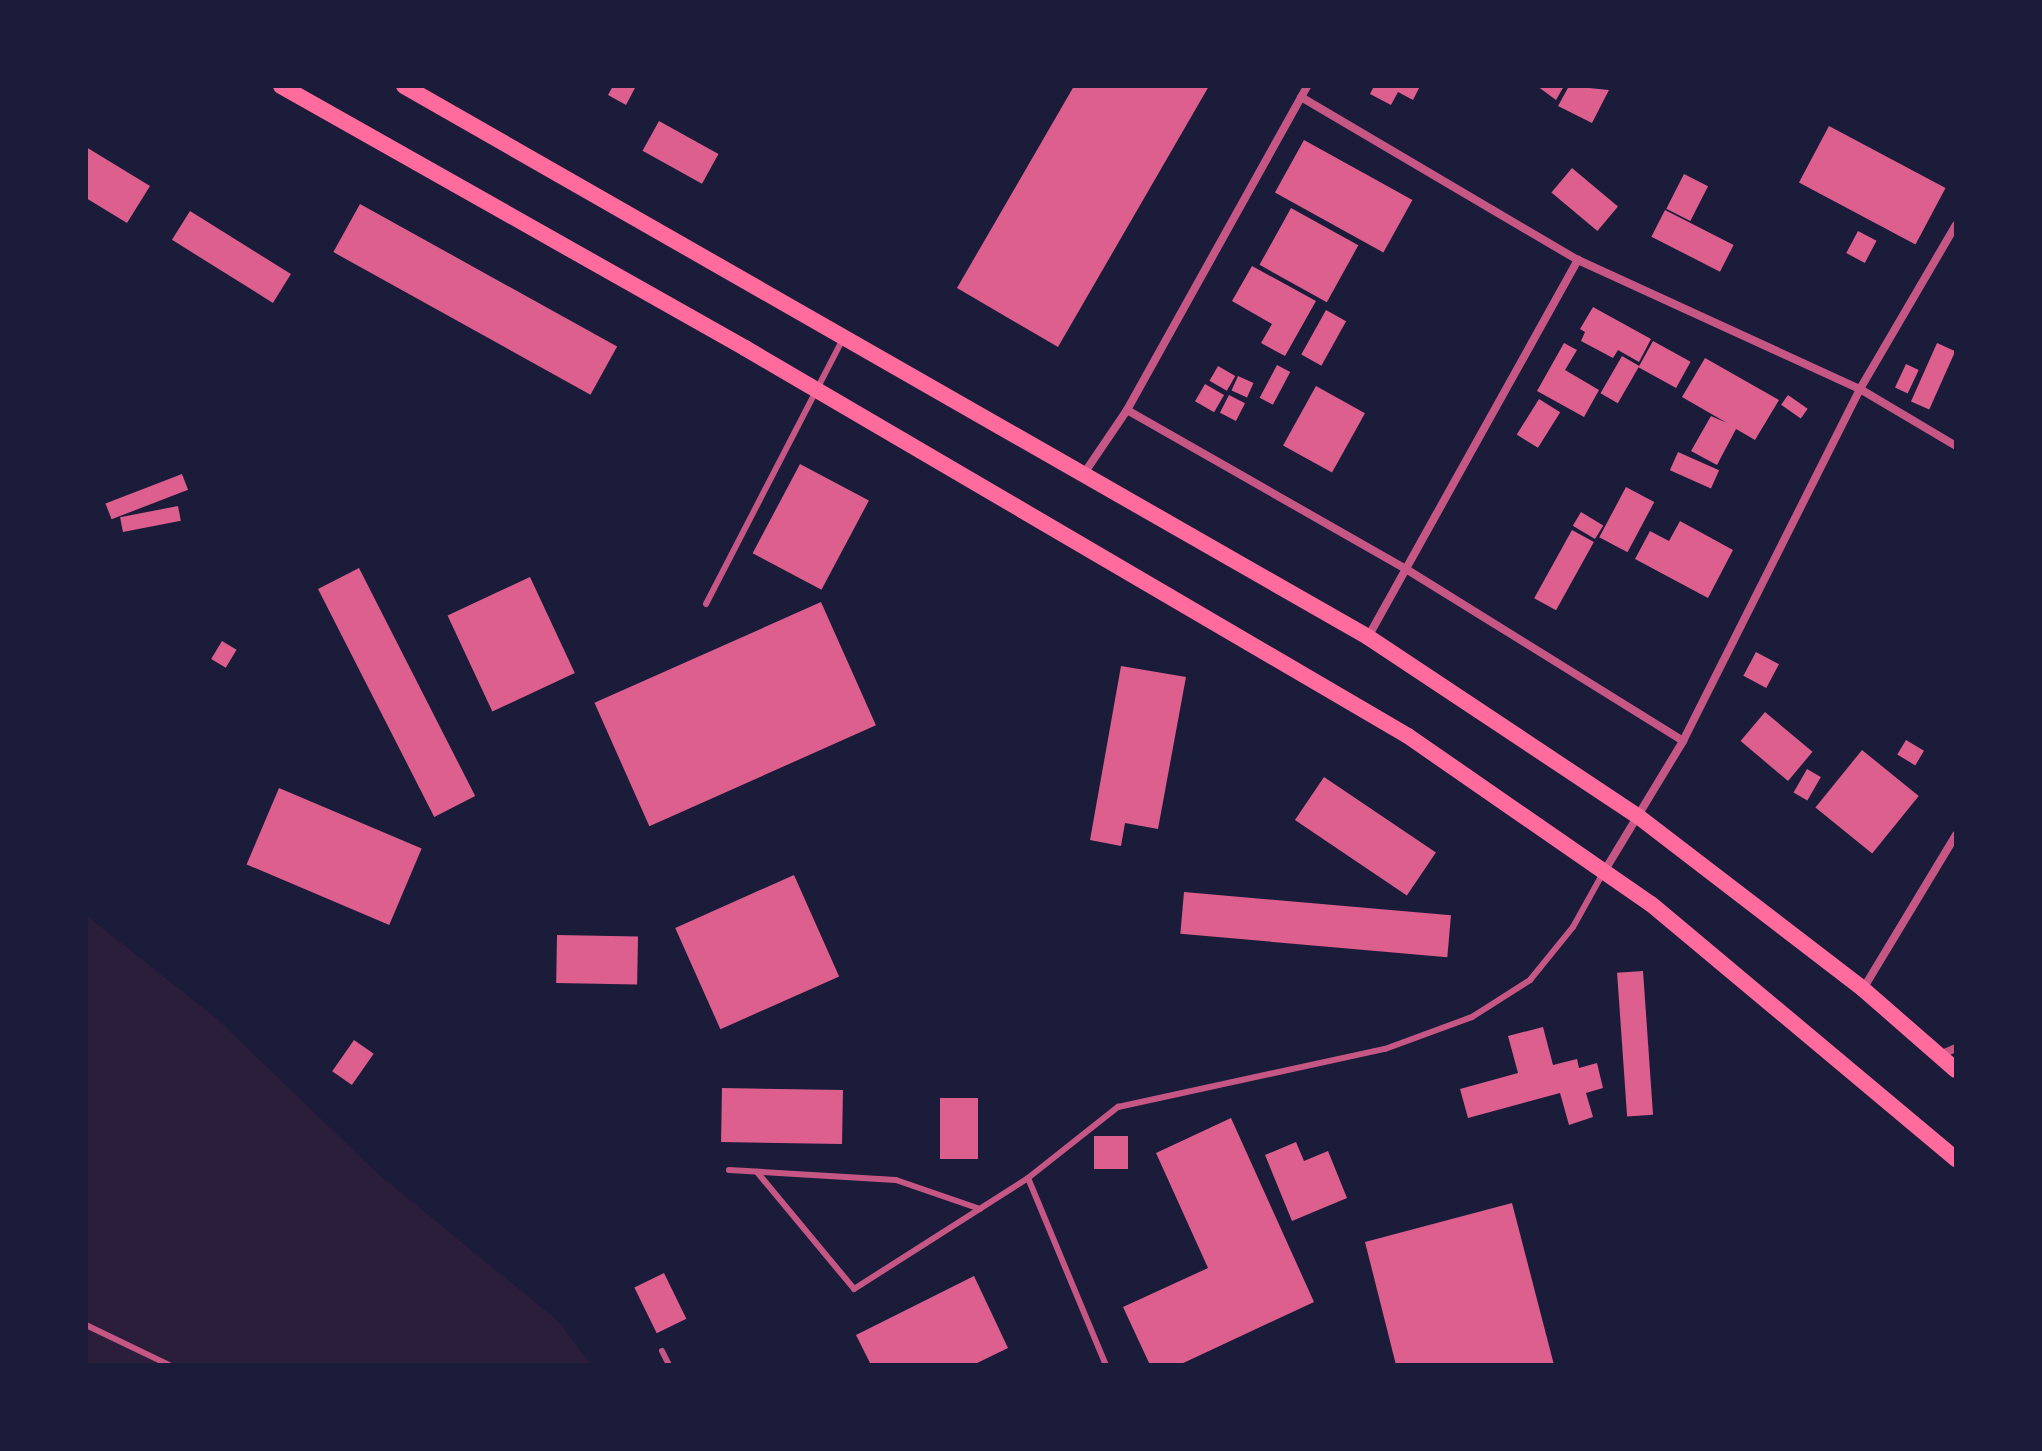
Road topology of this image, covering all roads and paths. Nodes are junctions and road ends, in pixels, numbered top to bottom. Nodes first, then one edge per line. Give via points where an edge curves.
1 (281, 86) edge
2 (404, 86) edge
3 (1307, 86) edge
4 (1301, 97) junction
5 (1956, 225) edge
6 (1578, 260) junction
7 (845, 335) junction
8 (1860, 389) junction
9 (816, 390) junction
10 (1127, 410) junction
11 (1956, 446) edge
12 (1085, 472) junction
13 (1406, 569) junction
14 (706, 604) dead end
15 (1368, 637) junction
16 (1683, 741) junction
17 (1639, 817) junction
18 (1956, 835) edge
19 (1605, 870) junction
20 (1863, 989) junction
21 (1956, 1048) edge
22 (1940, 1055) junction
23 (1956, 1070) edge
24 (1956, 1159) edge
25 (729, 1170) dead end
26 (757, 1172) junction
27 (1028, 1178) junction
28 (980, 1209) junction
29 (86, 1325) edge
30 (662, 1351) dead end
31 (169, 1365) edge
32 (669, 1365) edge
33 (1106, 1365) edge

1 - 9 main road
2 - 7 main road
3 - 4 street
4 - 6 street
4 - 10 street
5 - 8 street
6 - 8 street
6 - 13 street
7 - 9 lane
7 - 12 main road
8 - 11 street
8 - 16 street
9 - 14 lane
9 - 19 main road via 1408,736
10 - 12 street
10 - 13 street
12 - 15 main road
13 - 15 street
13 - 16 street
15 - 17 main road
16 - 17 street
17 - 19 street
17 - 20 main road
18 - 20 street
19 - 24 main road
19 - 27 lane via 1573,927 1530,980 1472,1017 1385,1049 1118,1107
20 - 22 main road
21 - 22 street
22 - 23 main road
25 - 26 lane
26 - 28 lane via 896,1180
26 - 28 lane via 854,1289
27 - 28 lane
27 - 33 lane
29 - 31 lane
30 - 32 lane

